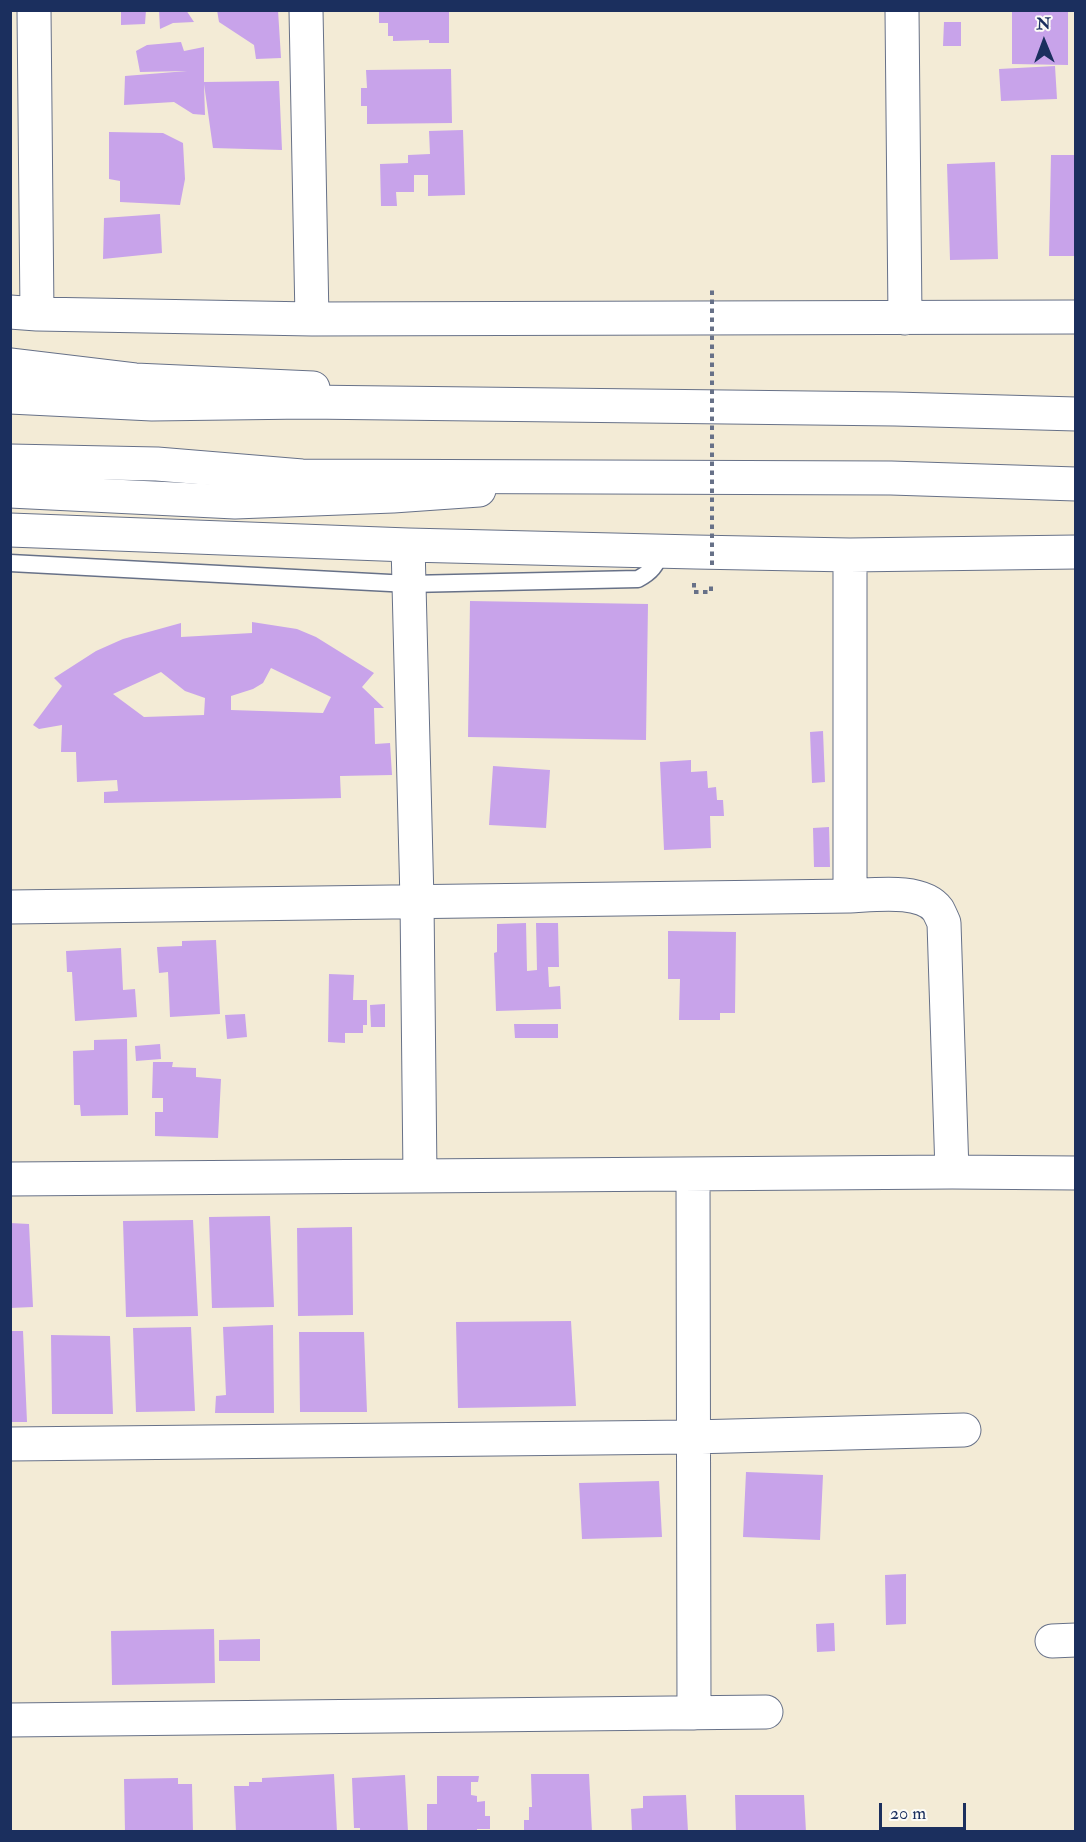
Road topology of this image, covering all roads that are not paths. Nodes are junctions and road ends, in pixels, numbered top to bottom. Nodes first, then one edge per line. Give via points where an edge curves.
1 (34, 10) edge
2 (306, 10) edge
3 (902, 10) edge
4 (24, 313) edge
5 (1076, 317) edge
6 (905, 318) junction
7 (312, 319) junction
8 (10, 365) edge
9 (10, 397) edge
10 (536, 405) junction
11 (1076, 414) edge
12 (10, 461) edge
13 (645, 477) junction
14 (1076, 484) edge
15 (10, 491) edge
16 (10, 530) edge
17 (408, 545) junction
18 (661, 551) junction
19 (1076, 552) edge
20 (850, 555) junction
21 (10, 563) edge
22 (409, 584) junction
23 (850, 896) junction
24 (417, 901) junction
25 (10, 907) edge
26 (952, 1172) junction
27 (1076, 1173) edge
28 (693, 1174) junction
29 (420, 1176) junction
30 (10, 1179) edge
31 (964, 1430) dead end
32 (692, 1437) junction
33 (10, 1444) edge
34 (766, 1712) dead end
35 (694, 1713) junction
36 (10, 1720) edge

1 - 4 main road
2 - 7 main road
3 - 6 main road
4 - 7 main road
5 - 6 main road
6 - 7 main road
8 - 10 main road via 135,380 455,395
9 - 10 main road via 152,404
10 - 11 main road
12 - 13 main road via 157,464 302,476
13 - 14 main road
13 - 15 main road via 393,496 235,502
16 - 17 main road
17 - 18 main road
17 - 22 main road
18 - 20 main road
18 - 22 lane via 657,564 638,579
19 - 20 main road
20 - 23 main road
21 - 22 lane
22 - 24 main road
23 - 24 main road
23 - 26 main road via 909,895 924,899 937,908 944,923
24 - 25 main road
24 - 29 main road
26 - 27 main road
26 - 28 main road
28 - 29 main road
28 - 32 main road
29 - 30 main road
31 - 32 main road
32 - 33 main road
32 - 35 main road
34 - 35 main road
35 - 36 main road

